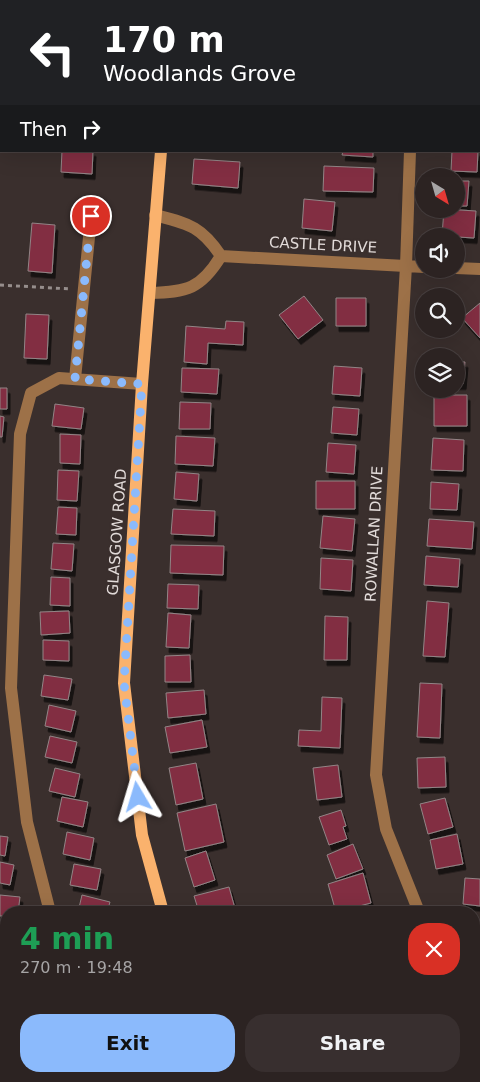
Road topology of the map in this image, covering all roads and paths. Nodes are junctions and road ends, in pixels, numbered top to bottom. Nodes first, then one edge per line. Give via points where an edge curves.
1 (161, 152) edge
2 (410, 152) edge
3 (155, 215) junction
4 (91, 216) dead end
5 (221, 256) junction
6 (406, 266) junction
7 (415, 266) edge
8 (465, 268) edge
9 (480, 269) edge
10 (0, 285) edge
11 (84, 290) junction
12 (150, 293) junction
13 (75, 379) junction
14 (142, 384) junction
15 (48, 906) edge
16 (161, 906) edge
17 (417, 906) edge

1 - 3 main road, GLASGOW ROAD
2 - 6 street, ROWALLAN DRIVE
3 - 5 street via 201,230
3 - 12 main road, GLASGOW ROAD
4 - 11 street
5 - 6 street, CASTLE DRIVE
5 - 12 street via 199,284 172,292
6 - 7 street, CASTLE DRIVE
6 - 17 street, ROWALLAN DRIVE via 376,775 386,829
8 - 9 street
10 - 11 path
11 - 13 street
12 - 14 main road, GLASGOW ROAD
13 - 14 street
13 - 15 street via 59,378 30,393 20,434 11,688 27,822
14 - 16 main road, GLASGOW ROAD via 124,683 142,835

